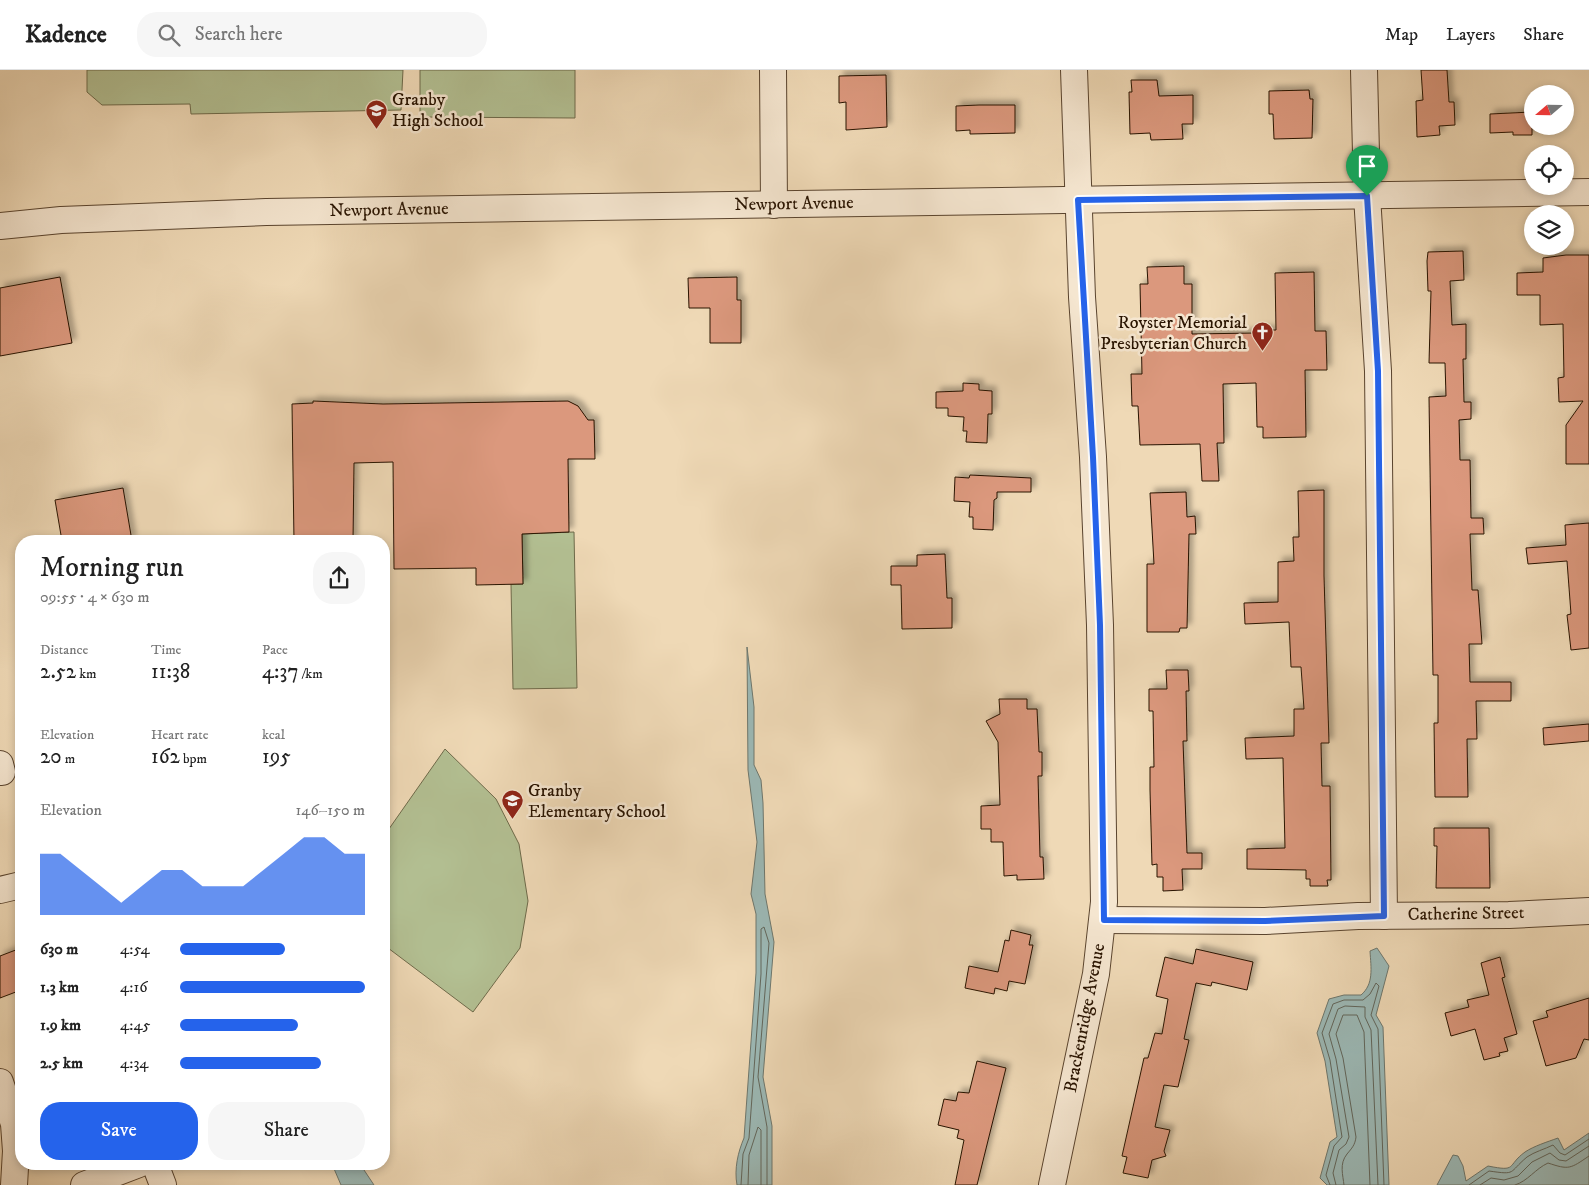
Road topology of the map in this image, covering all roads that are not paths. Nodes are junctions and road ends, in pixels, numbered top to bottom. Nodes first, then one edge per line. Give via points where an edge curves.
1 (773, 70) edge
2 (1074, 70) edge
3 (1364, 70) edge
4 (1589, 192) edge
5 (1367, 196) junction
6 (1078, 200) junction
7 (774, 204) junction
8 (0, 226) edge
9 (15, 886) edge
10 (0, 890) edge
11 (1589, 910) edge
12 (1384, 916) junction
13 (1104, 920) junction
14 (0, 1082) edge
15 (15, 1138) edge
16 (15, 1168) edge
17 (123, 1170) edge
18 (157, 1170) edge
19 (14, 1185) edge
20 (84, 1185) edge
21 (163, 1185) edge
22 (1052, 1185) edge

1 - 7 street
2 - 6 street, Brackenridge Avenue
3 - 5 street
4 - 5 street, Newport Avenue
5 - 6 street, Newport Avenue
5 - 12 street via 1378,371
6 - 7 street, Newport Avenue
6 - 13 street, Brackenridge Avenue via 1100,625
7 - 8 street, Newport Avenue via 266,212 70,219
9 - 10 street
11 - 12 street, Catherine Street via 1509,915
12 - 13 street, Catherine Street via 1265,921
13 - 22 street, Brackenridge Avenue via 1096,974
14 - 15 street via 14,1124
16 - 19 street
17 - 20 street
18 - 21 street

